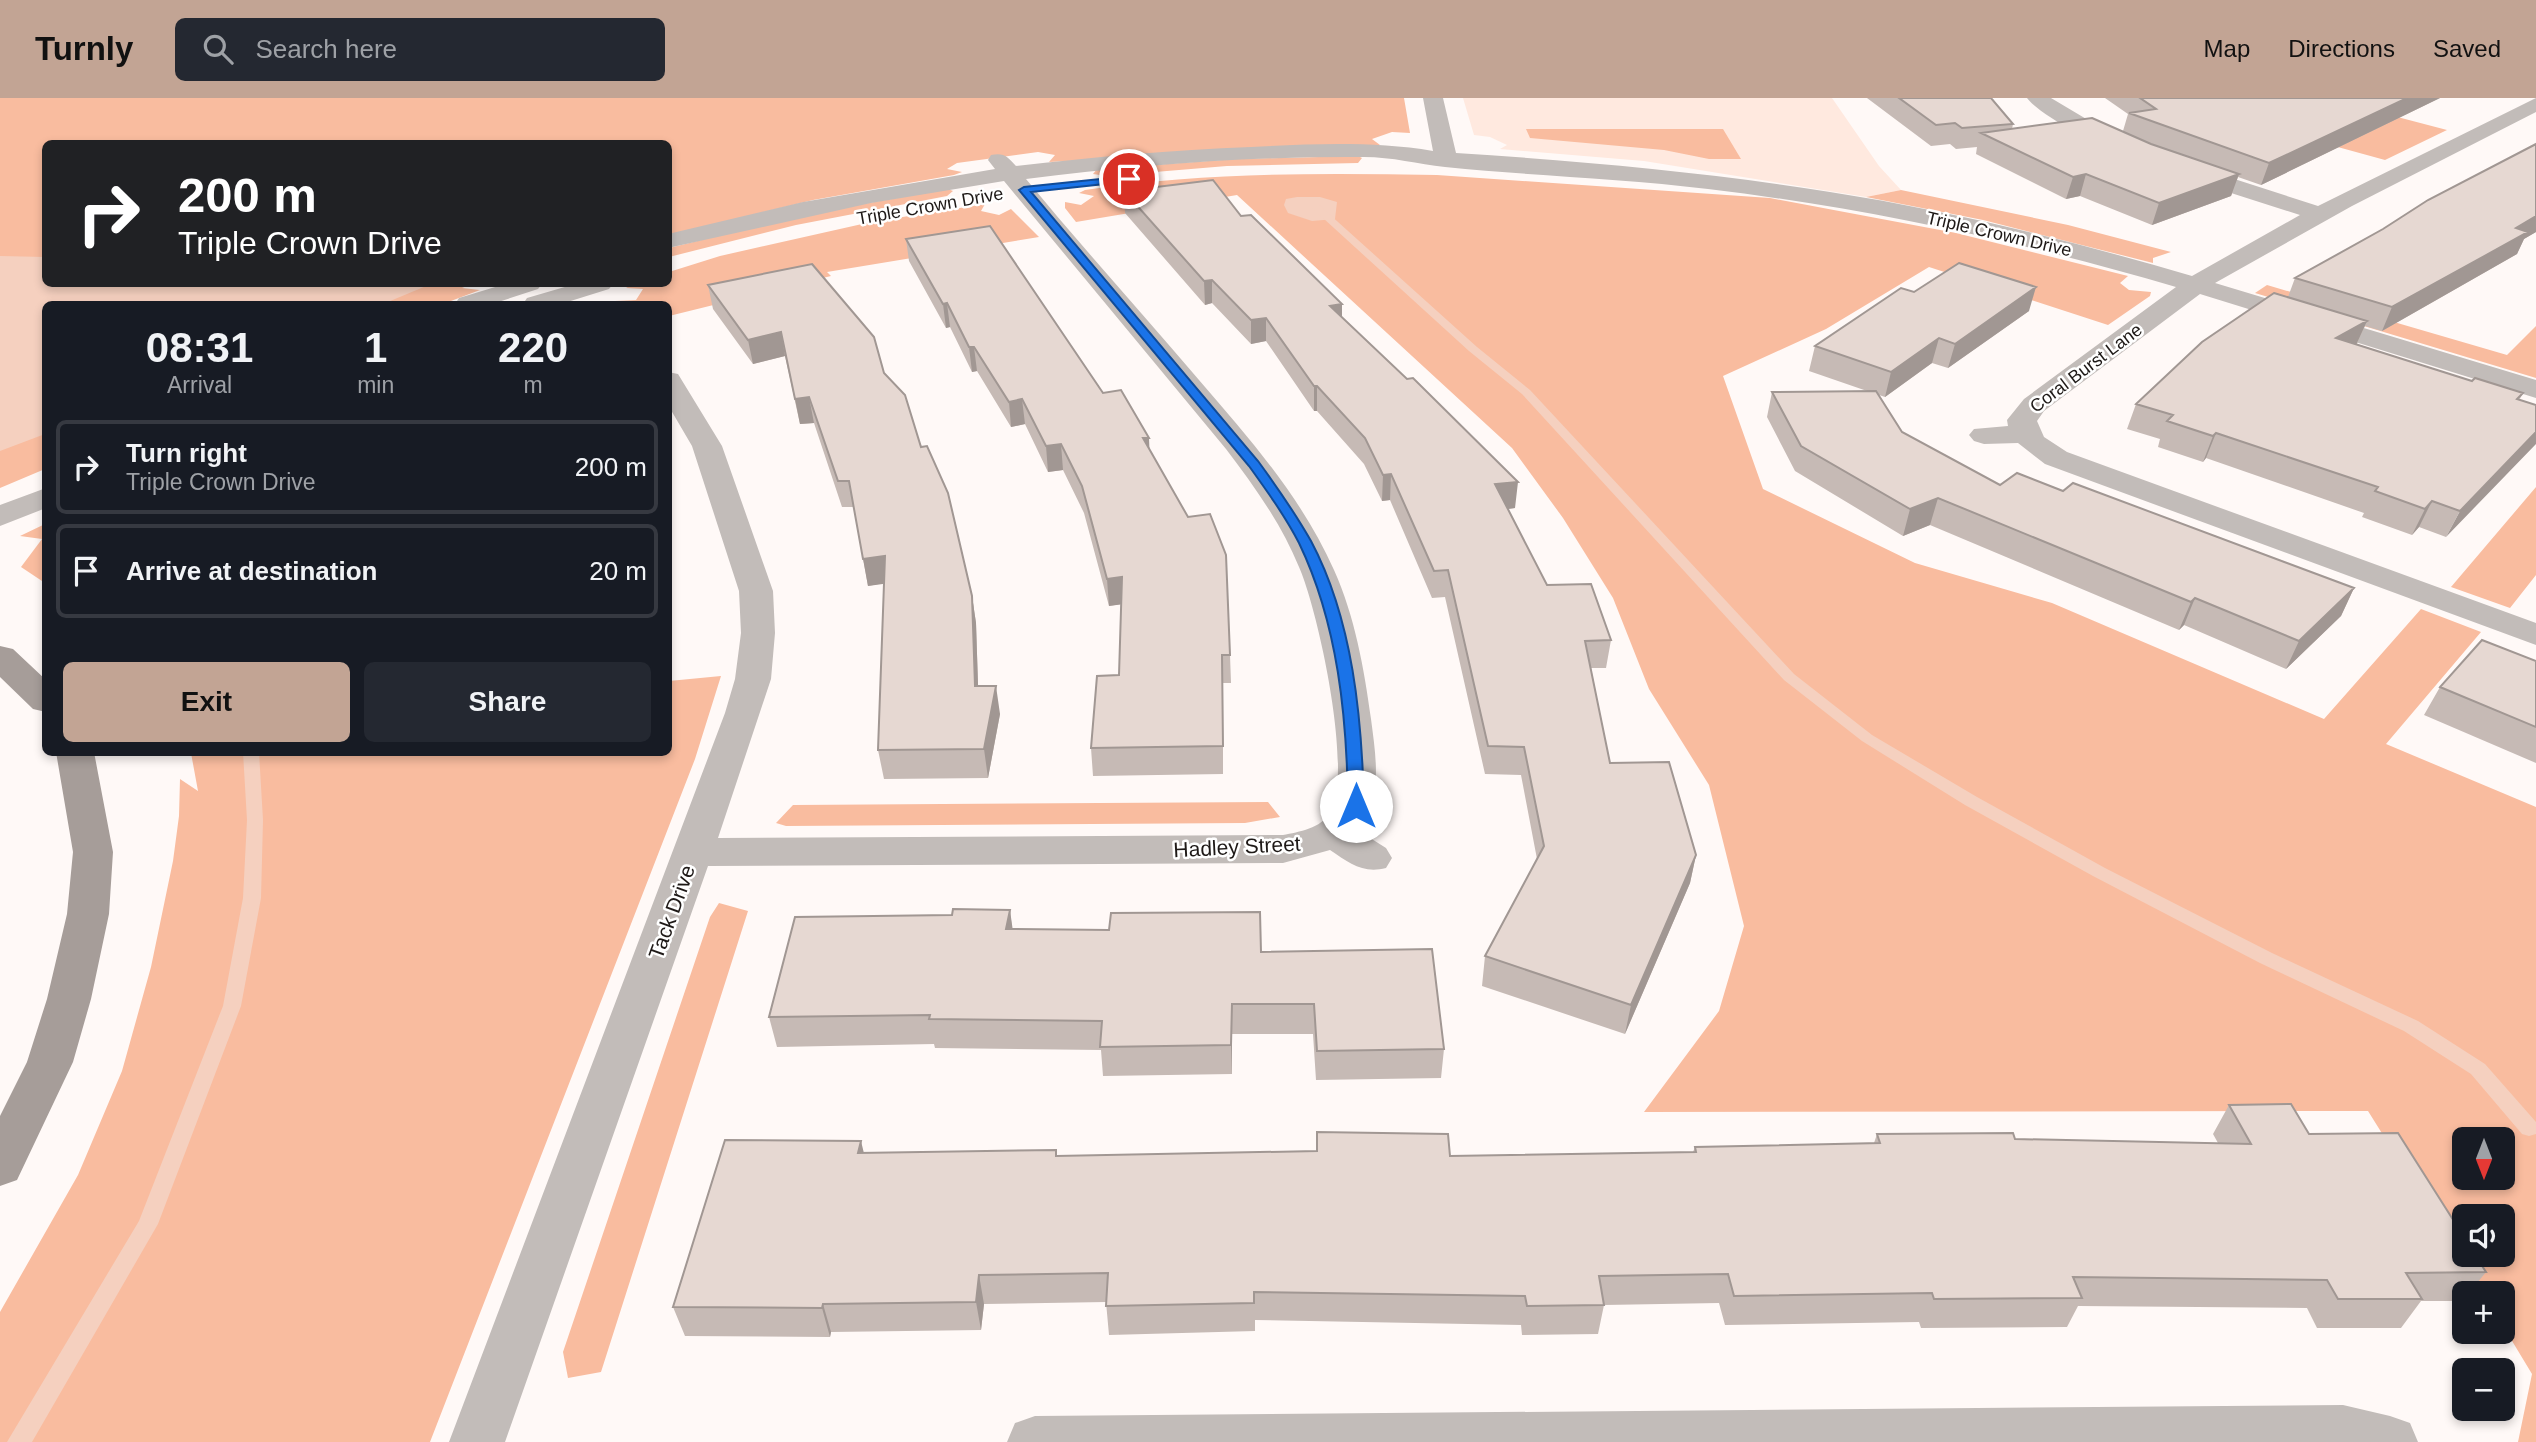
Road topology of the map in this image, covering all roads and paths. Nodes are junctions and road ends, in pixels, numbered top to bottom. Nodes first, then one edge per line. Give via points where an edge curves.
1 (1433, 98) edge
2 (2037, 98) edge
3 (2536, 104) edge
4 (1446, 160) junction
5 (1009, 172) junction
6 (2320, 214) junction
7 (672, 240) edge
8 (672, 263) edge
9 (2195, 285) junction
10 (520, 287) edge
11 (589, 287) edge
12 (563, 294) edge
13 (477, 301) edge
14 (544, 301) edge
15 (672, 387) edge
16 (2536, 389) edge
17 (2025, 433) junction
18 (1984, 435) dead end
19 (42, 499) edge
20 (0, 516) edge
21 (2536, 635) edge
22 (0, 657) edge
23 (42, 697) edge
24 (76, 756) edge
25 (1333, 834) junction
26 (694, 852) junction
27 (1372, 858) dead end
28 (0, 1166) edge
29 (1471, 1440) edge
30 (477, 1442) edge
31 (1035, 1442) edge
32 (2390, 1442) edge

1 - 4 street
2 - 6 street via 2085,128 2155,160
3 - 6 street, Coral Burst Lane
4 - 5 street, Triple Crown Drive via 1394,168 1212,173
4 - 9 street, Triple Crown Drive via 1646,174 1830,199 1989,230
5 - 7 street, Triple Crown Drive via 855,199
5 - 8 street, Triple Crown Drive via 838,223
5 - 25 street, Hadley Street via 1250,459 1305,543 1335,622 1355,749 1356,806
6 - 9 street, Coral Burst Lane
9 - 16 street, Triple Crown Drive
9 - 17 street, Coral Burst Lane via 2035,405 2022,420
10 - 13 street
11 - 12 street
12 - 14 street
15 - 26 street, Tack Drive via 707,446 729,504 756,592 758,633 753,679
17 - 18 street
17 - 21 street, Coral Burst Lane via 2056,458
19 - 20 street
22 - 23 main road
24 - 28 main road via 93,852 88,914 50,1062
25 - 26 street, Hadley Street via 1303,846 1260,850
25 - 27 street
26 - 30 street, Tack Drive
29 - 31 street
29 - 32 street via 2343,1431

